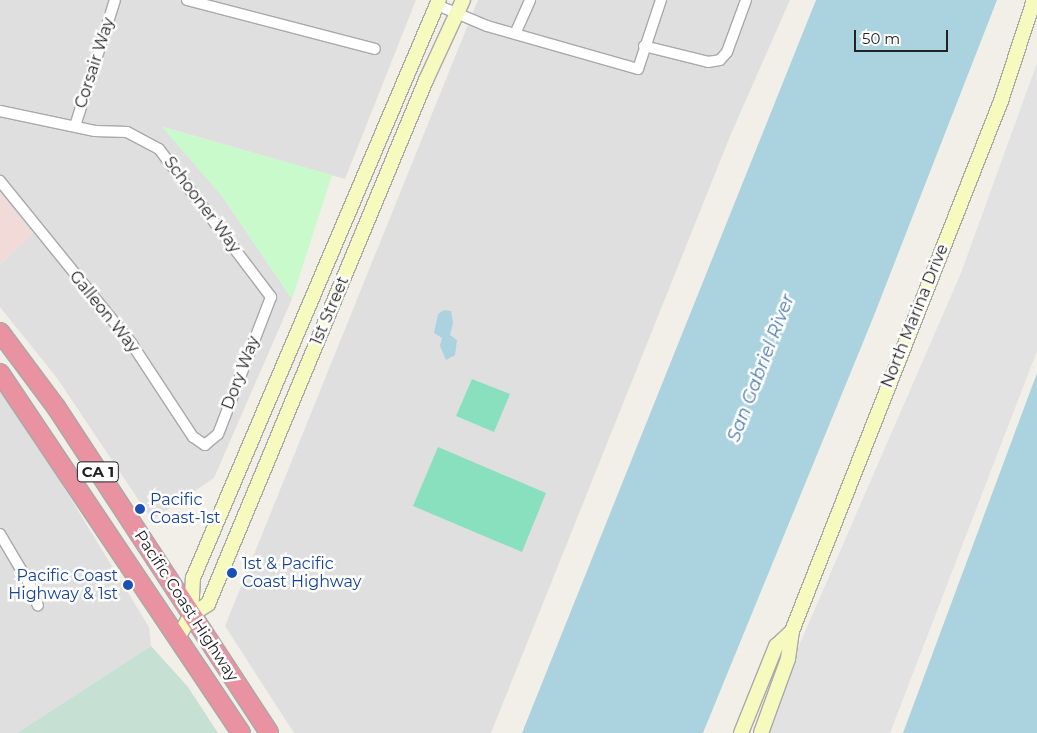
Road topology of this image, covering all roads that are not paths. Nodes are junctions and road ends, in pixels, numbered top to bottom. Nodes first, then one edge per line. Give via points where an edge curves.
1 (115, 0) edge
2 (187, 0) edge
3 (463, 0) edge
4 (530, 0) edge
5 (661, 0) edge
6 (746, 0) edge
7 (1034, 0) edge
8 (438, 2) edge
9 (457, 13) junction
10 (515, 34) junction
11 (644, 46) junction
12 (375, 48) dead end
13 (0, 111) edge
14 (75, 126) junction
15 (0, 181) edge
16 (271, 297) joint
17 (0, 332) edge
18 (0, 373) edge
19 (205, 445) joint
20 (0, 534) edge
21 (38, 606) dead end
22 (191, 615) junction
23 (792, 631) junction
24 (178, 638) junction
25 (242, 733) edge
26 (269, 733) edge
27 (741, 733) edge
28 (761, 733) edge

1 - 14 street, Corsair Way
2 - 12 street
3 - 9 main road, 1st Street
4 - 10 street
5 - 11 street
6 - 11 street via 727,52 720,60 708,62
7 - 23 main road, North Marina Drive via 1001,101
8 - 9 street
8 - 22 main road, 1st Street via 193,578
9 - 10 street
9 - 22 main road, 1st Street via 426,80 208,604
10 - 11 street via 638,69
13 - 14 street, Schooner Way
14 - 16 street, Schooner Way via 127,132 159,149
15 - 19 street, Galleon Way via 132,344 193,437
16 - 19 street, Dory Way via 218,434
17 - 22 highway, Pacific Coast Highway / CA 1 via 56,406
18 - 24 highway, Pacific Coast Highway / CA 1
20 - 21 street via 30,585
22 - 24 main road, 1st Street
22 - 26 highway, Pacific Coast Highway / CA 1
23 - 27 main road, North Marina Drive via 776,646
23 - 28 main road, North Marina Drive via 788,659
24 - 25 highway, Pacific Coast Highway / CA 1

